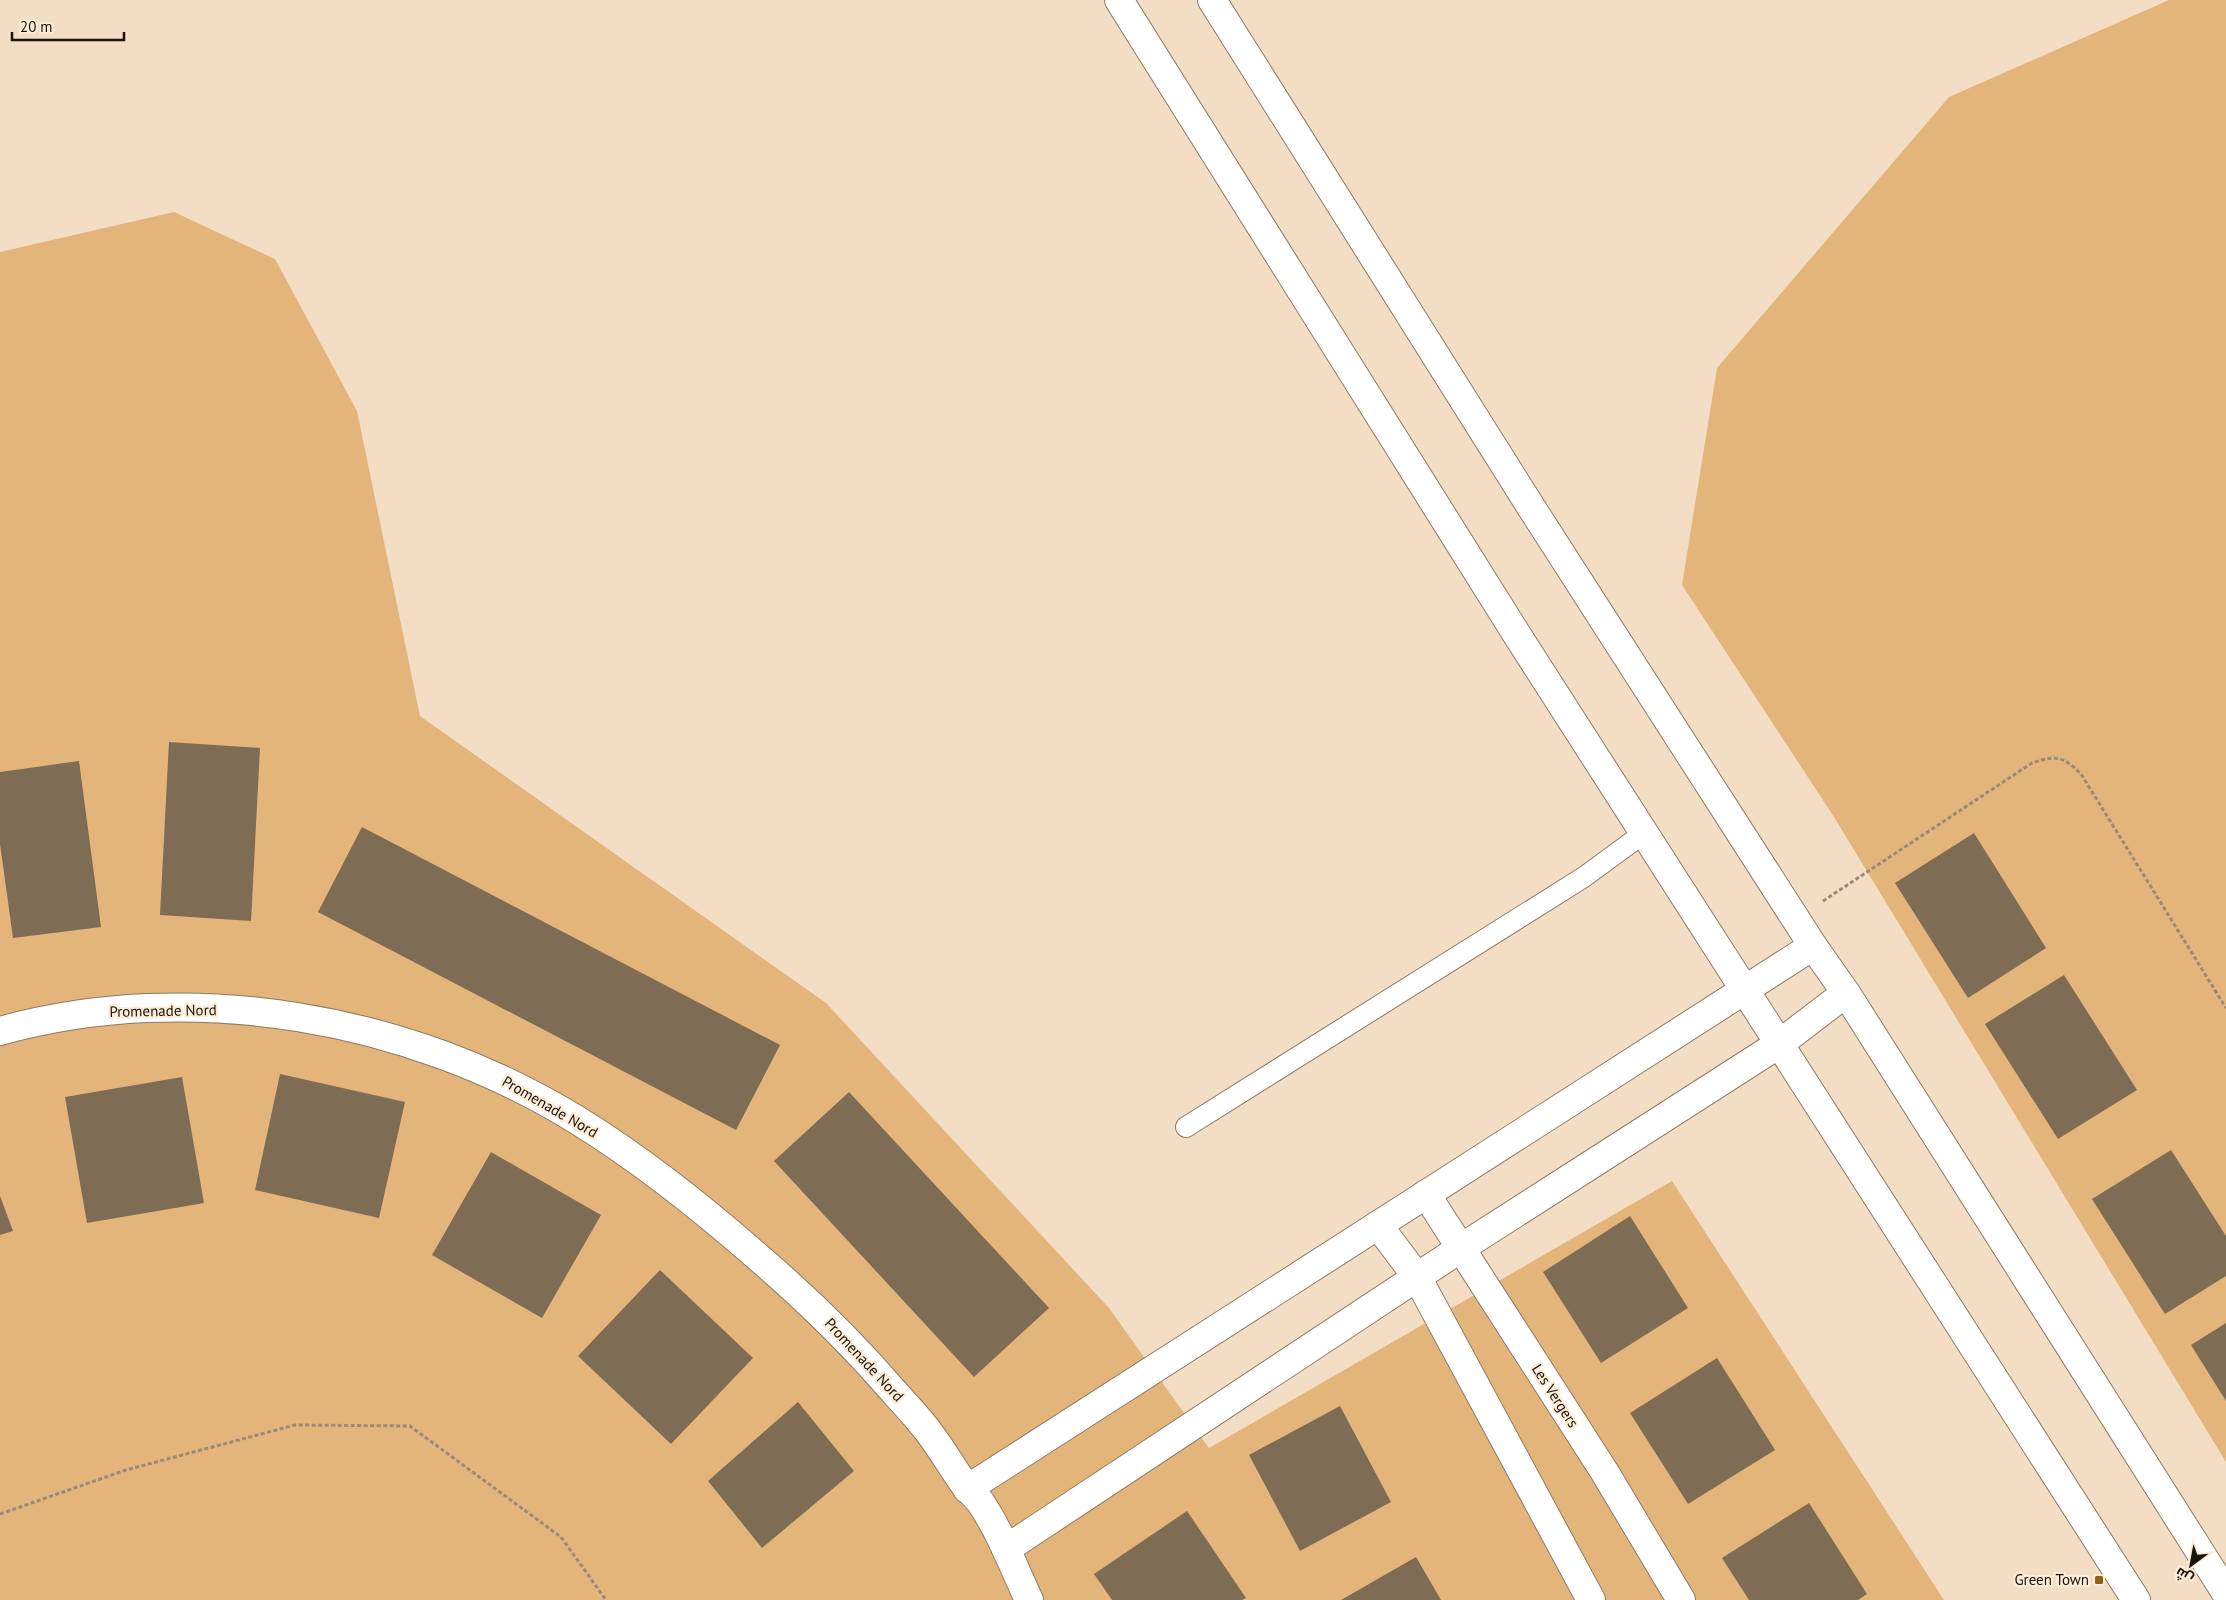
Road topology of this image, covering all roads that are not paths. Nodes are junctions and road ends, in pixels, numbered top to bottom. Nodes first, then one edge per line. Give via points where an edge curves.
1 (1119, 0) edge
2 (1212, 0) edge
3 (1644, 833) junction
4 (1813, 946) junction
5 (1746, 990) junction
6 (1846, 993) junction
7 (0, 1031) edge
8 (1779, 1044) junction
9 (1186, 1127) dead end
10 (1426, 1194) junction
11 (1378, 1225) junction
12 (1460, 1248) junction
13 (1417, 1277) junction
14 (967, 1488) junction
15 (1006, 1548) junction
16 (2226, 1593) edge
17 (1029, 1600) edge
18 (1591, 1600) edge
19 (1681, 1600) edge
20 (2136, 1600) edge

1 - 3 street via 1518,638
2 - 4 street via 1525,498
3 - 5 street
3 - 9 lane via 1584,876
4 - 5 street
4 - 6 street
5 - 8 street
5 - 10 street
6 - 8 street
6 - 16 street
7 - 14 street, Promenade Nord via 54,1019 152,1008 264,1013 359,1029 404,1041 488,1073 576,1119 667,1182 723,1226 798,1291 843,1336 927,1430
8 - 12 street
8 - 20 street
10 - 11 street
10 - 12 street, Les Vergers
11 - 13 street
11 - 14 street
12 - 13 street
12 - 19 street, Les Vergers via 1604,1471
13 - 15 street
13 - 18 street
14 - 15 street, Promenade Nord via 980,1502
15 - 17 street, Promenade Nord

